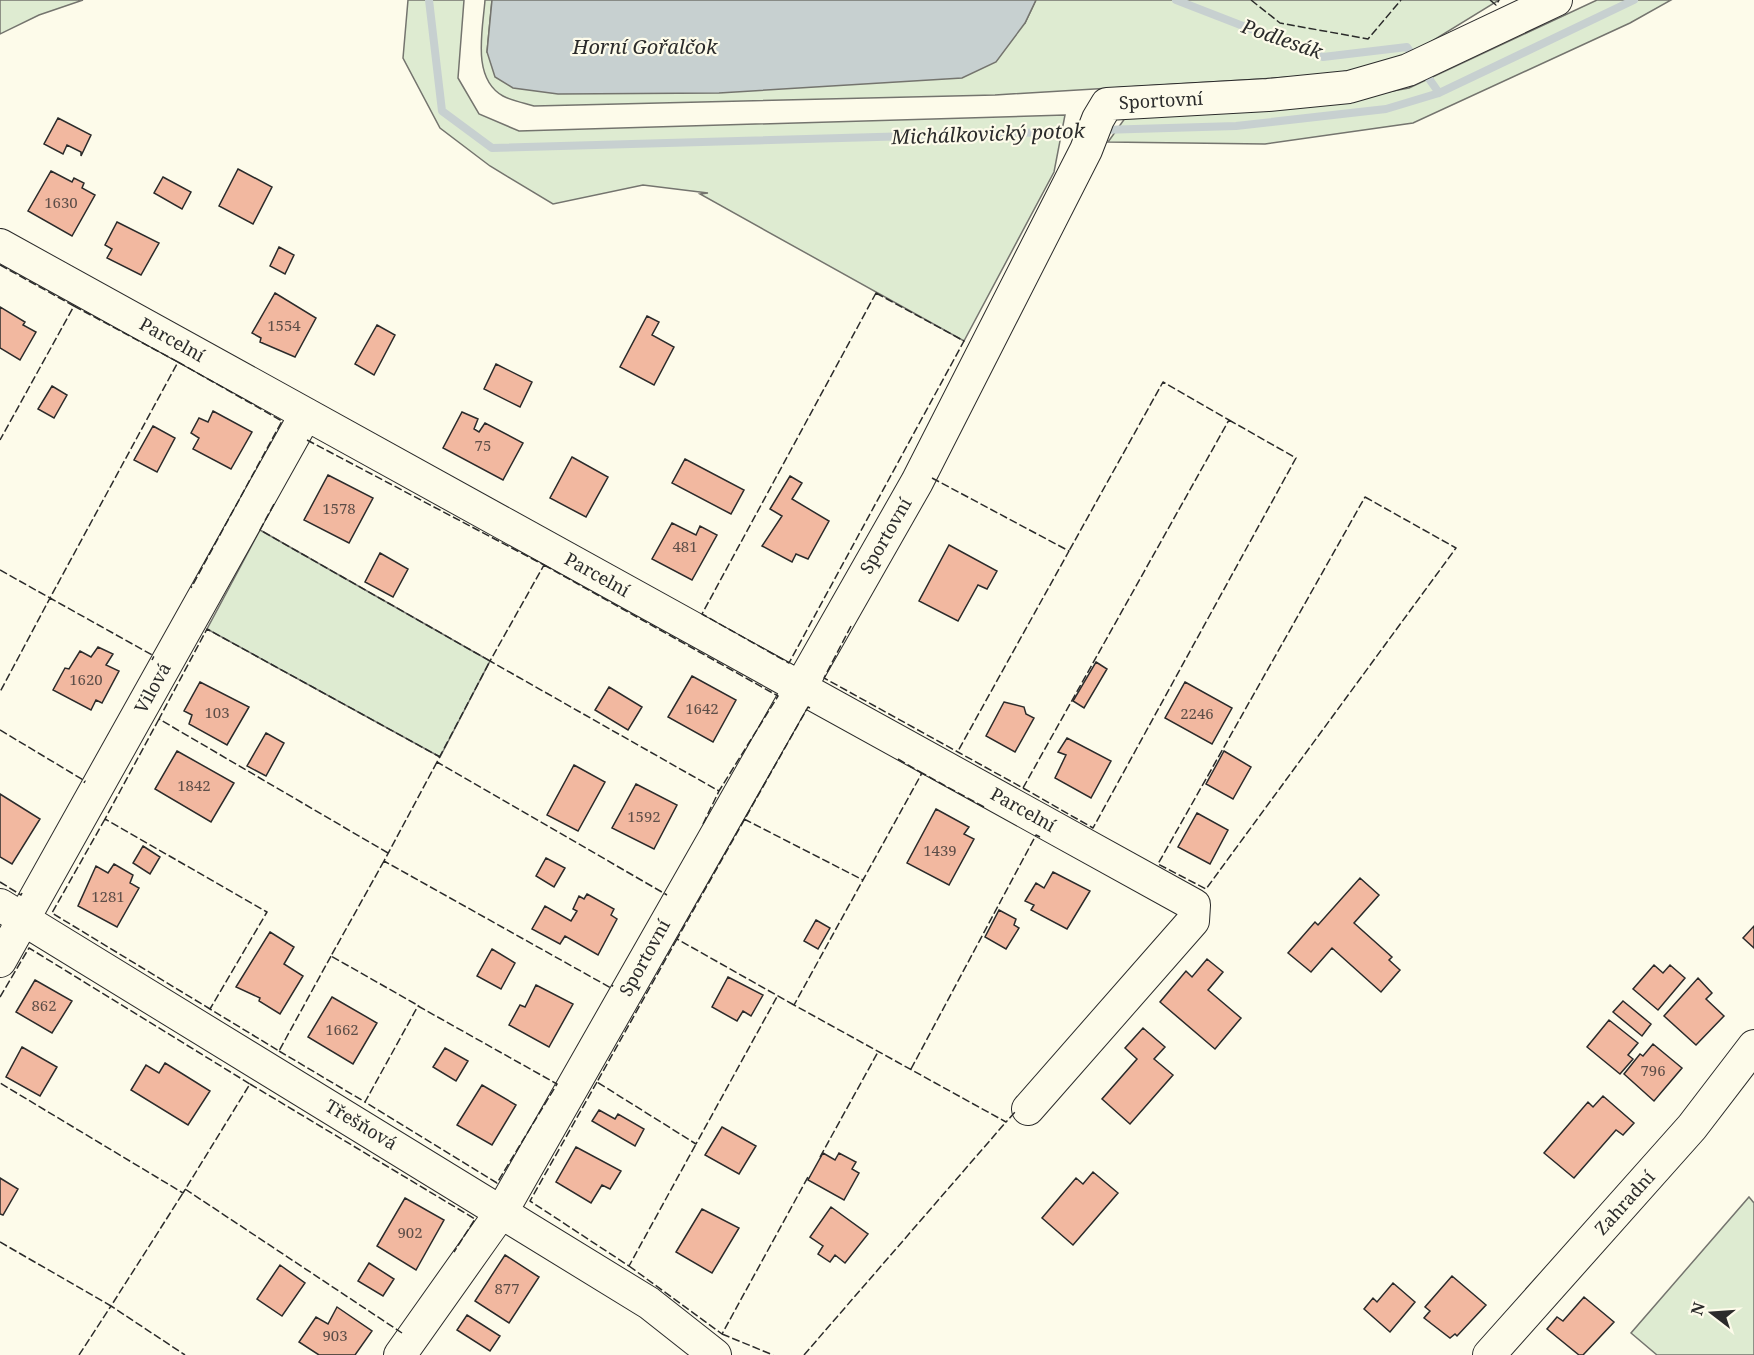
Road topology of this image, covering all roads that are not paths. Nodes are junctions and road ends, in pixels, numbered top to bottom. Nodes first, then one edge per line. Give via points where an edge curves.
1 (1556, 0) edge
2 (0, 245) edge
3 (306, 414) junction
4 (798, 687) junction
5 (12, 912) edge
6 (0, 961) edge
7 (1754, 1046) edge
8 (1028, 1109) dead end
9 (502, 1211) junction
10 (400, 1355) edge
11 (715, 1355) edge
12 (1489, 1355) edge

1 - 4 street, Sportovní via 1408,70 1349,87 1107,104 916,482
2 - 3 street, Parcelní
3 - 4 street, Parcelní
3 - 5 street, Vilová
4 - 8 street, Parcelní via 1194,905 1193,921
4 - 9 street, Sportovní
5 - 6 street, Vilová
5 - 9 street, Třešňová
7 - 12 street, Zahradní via 1692,1127
9 - 10 street, Sportovní
9 - 11 street, Třešňová via 649,1303

